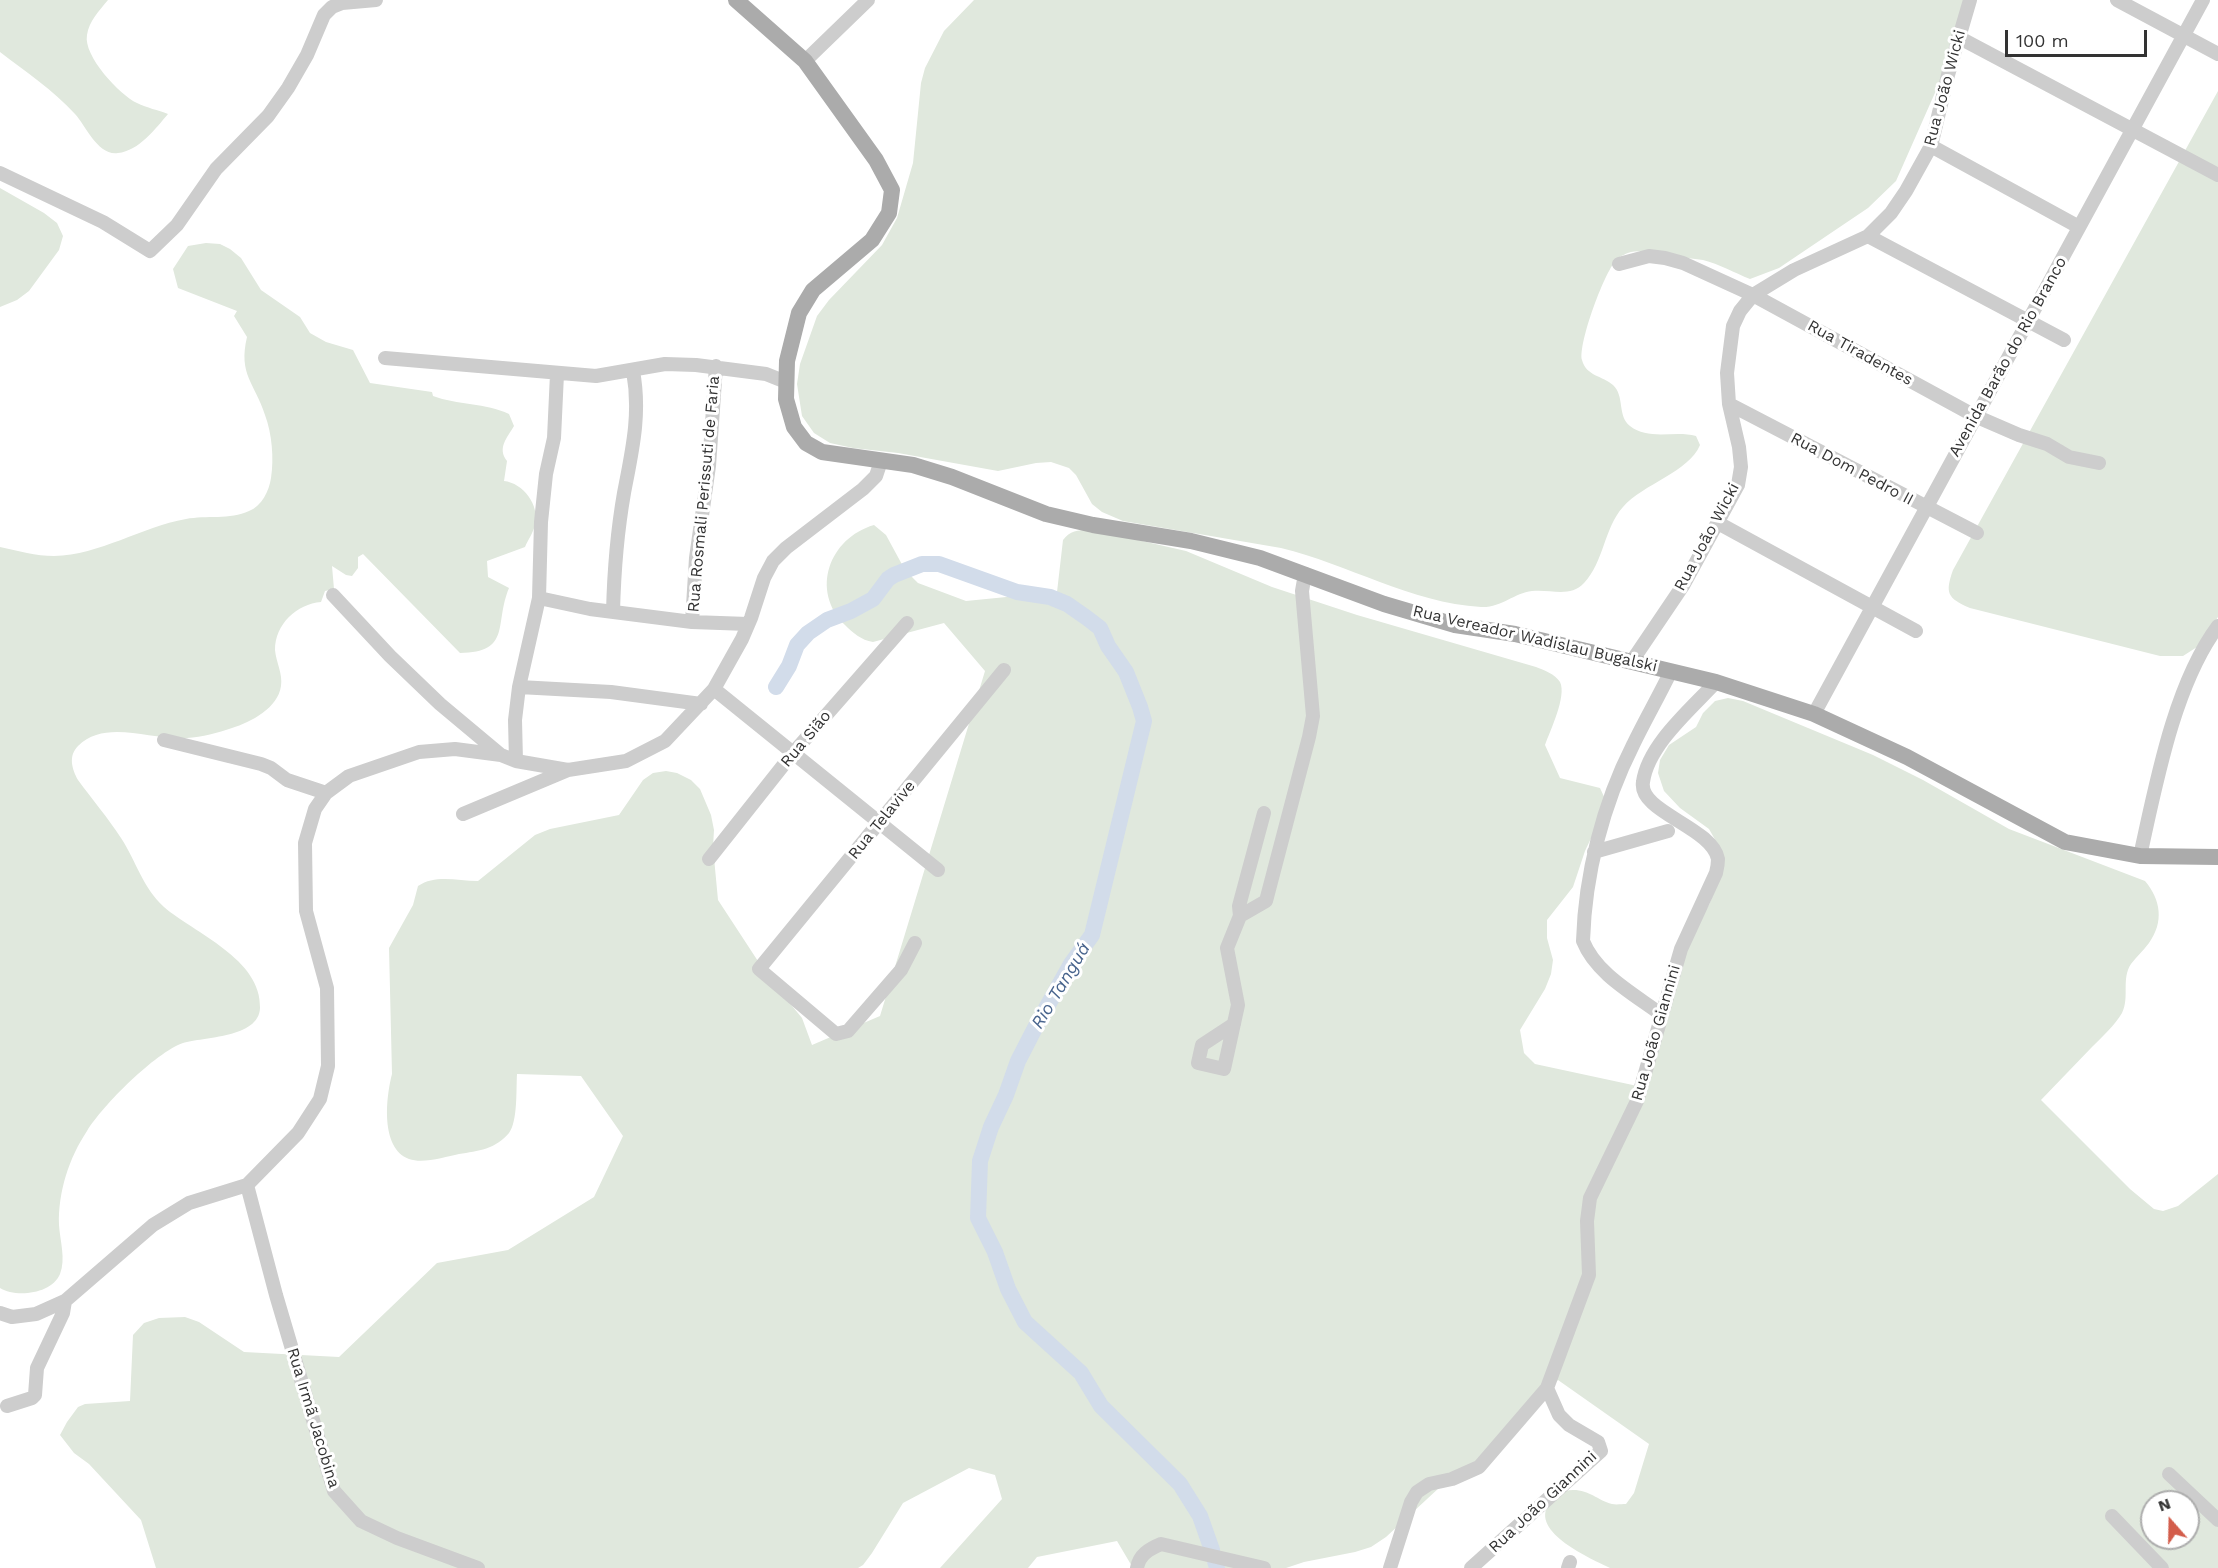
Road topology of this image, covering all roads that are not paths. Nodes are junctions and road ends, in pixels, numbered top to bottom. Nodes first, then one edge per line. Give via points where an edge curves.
1 (376, 0) edge
2 (736, 0) edge
3 (868, 0) edge
4 (1970, 0) edge
5 (2117, 0) edge
6 (2203, 0) edge
7 (2184, 34) junction
8 (1958, 38) junction
9 (2218, 54) edge
10 (805, 61) junction
11 (2133, 130) junction
12 (1931, 146) junction
13 (0, 173) edge
14 (2218, 175) edge
15 (2079, 227) junction
16 (1868, 236) junction
17 (1618, 264) dead end
18 (1753, 295) junction
19 (2028, 320) junction
20 (2064, 340) dead end
21 (385, 358) dead end
22 (716, 366) junction
23 (633, 371) junction
24 (557, 374) junction
25 (786, 382) junction
26 (1729, 404) junction
27 (1975, 416) junction
28 (881, 461) junction
29 (2099, 463) dead end
30 (1927, 508) junction
31 (1718, 523) junction
32 (1977, 533) dead end
33 (1305, 574) junction
34 (333, 595) dead end
35 (539, 598) junction
36 (1872, 608) junction
37 (613, 612) junction
38 (692, 622) junction
39 (907, 622) dead end
40 (748, 624) junction
41 (2218, 626) edge
42 (1916, 631) dead end
43 (1632, 661) junction
44 (1004, 670) dead end
45 (1671, 671) junction
46 (1716, 682) junction
47 (519, 687) junction
48 (714, 690) junction
49 (701, 704) junction
50 (1814, 714) junction
51 (164, 740) dead end
52 (793, 753) junction
53 (501, 755) junction
54 (516, 761) junction
55 (568, 770) junction
56 (326, 793) junction
57 (1264, 813) dead end
58 (463, 814) dead end
59 (880, 824) junction
60 (1668, 831) dead end
61 (1594, 852) junction
62 (2140, 856) junction
63 (2218, 857) edge
64 (709, 859) dead end
65 (938, 870) dead end
66 (1240, 916) junction
67 (915, 943) dead end
68 (1662, 1015) junction
69 (1234, 1024) dead end
70 (247, 1185) junction
71 (65, 1301) junction
72 (0, 1313) edge
73 (1547, 1388) junction
74 (7, 1406) dead end
75 (2169, 1474) dead end
76 (2112, 1516) dead end
77 (2218, 1520) edge
78 (478, 1568) edge
79 (1137, 1568) edge
80 (1264, 1568) edge
81 (1390, 1568) edge
82 (1471, 1568) edge
83 (2162, 1568) edge

1 - 13 street via 342,3 324,15 307,55 274,107 216,169 177,225 150,251 103,222
2 - 10 main road, Rua Vereador Wadislau Bugalski
3 - 10 street
4 - 8 street, Rua João Wicki
5 - 7 street
6 - 7 street, Avenida Barão do Rio Branco
7 - 9 street
7 - 11 street, Avenida Barão do Rio Branco
8 - 11 street
8 - 12 street, Rua João Wicki
10 - 25 main road, Rua Vereador Wadislau Bugalski via 876,160 892,190 889,213 872,240 813,290 799,313
11 - 14 street
11 - 15 street, Avenida Barão do Rio Branco
12 - 15 street
12 - 16 street, Rua João Wicki via 1891,213
15 - 19 street, Avenida Barão do Rio Branco
16 - 18 street, Rua João Wicki via 1794,270
16 - 19 street
17 - 18 street, Rua Tiradentes via 1649,256 1665,258
18 - 26 street, Rua João Wicki via 1733,326 1727,373
18 - 27 street, Rua Tiradentes
19 - 20 street
19 - 27 street, Avenida Barão do Rio Branco
21 - 24 street
22 - 23 street via 665,364
22 - 25 street via 766,374
22 - 38 street, Rua Rosmali Perissuti de Faria
23 - 24 street
23 - 37 street via 636,424 616,544
24 - 35 street via 554,438 541,522
25 - 28 main road, Rua Vereador Wadislau Bugalski via 794,427 806,443 822,452
26 - 30 street, Rua Dom Pedro II
26 - 31 street, Rua João Wicki via 1741,467 1738,485
27 - 29 street, Rua Tiradentes via 2047,444 2069,457
27 - 30 street, Avenida Barão do Rio Branco
28 - 33 main road, Rua Vereador Wadislau Bugalski via 913,465 952,477 1046,514 1191,541
28 - 40 street via 876,476 863,489 773,561
30 - 32 street, Rua Dom Pedro II
30 - 36 street, Avenida Barão do Rio Branco
31 - 36 street
31 - 43 street, Rua João Wicki via 1684,584
33 - 43 main road, Rua Vereador Wadislau Bugalski via 1455,625 1515,634
33 - 66 street via 1302,591 1311,727 1266,901
34 - 53 street via 440,704
35 - 37 street
35 - 47 street
36 - 42 street
36 - 50 street, Avenida Barão do Rio Branco
37 - 38 street
38 - 40 street
39 - 52 street, Rua Sião
40 - 48 street
41 - 62 street via 2178,705
43 - 45 main road, Rua Vereador Wadislau Bugalski
44 - 59 street, Rua Telavive
45 - 46 main road, Rua Vereador Wadislau Bugalski
45 - 61 street via 1632,746
46 - 50 main road, Rua Vereador Wadislau Bugalski
46 - 68 street, Rua João Giannini via 1661,743 1642,783 1649,800 1690,828 1713,848 1718,859 1716,873 1681,949
47 - 49 street via 611,692
47 - 54 street
48 - 49 street
48 - 52 street
49 - 55 street via 665,741 626,760
50 - 62 main road, Rua Vereador Wadislau Bugalski via 1907,757 2065,842
51 - 56 street via 261,764 287,780
52 - 59 street
52 - 64 street, Rua Sião
53 - 54 street
53 - 56 street via 455,749 419,752 349,776
54 - 55 street
55 - 58 street
56 - 70 street via 315,809 305,843 306,911 327,988 328,1066 320,1100 298,1133
57 - 66 street via 1239,906
59 - 65 street
59 - 67 street, Rua Telavive via 759,969 836,1034 848,1031 901,970
60 - 61 street
61 - 68 street via 1583,927 1587,951 1606,973
62 - 63 main road, Rua Vereador Wadislau Bugalski
66 - 69 street via 1227,948 1238,1005
68 - 73 street, Rua João Giannini via 1637,1101 1590,1198 1589,1275
70 - 71 street via 189,1203 153,1225
70 - 78 street, Rua Irmã Jacobina via 334,1491 361,1521
71 - 72 street via 36,1314 12,1317
71 - 74 street via 63,1314 37,1368 35,1395
73 - 81 street via 1479,1467 1417,1492
73 - 82 street, Rua João Giannini via 1558,1415 1598,1442 1601,1451
75 - 77 street
76 - 83 street
79 - 80 street via 1148,1549 1161,1544

